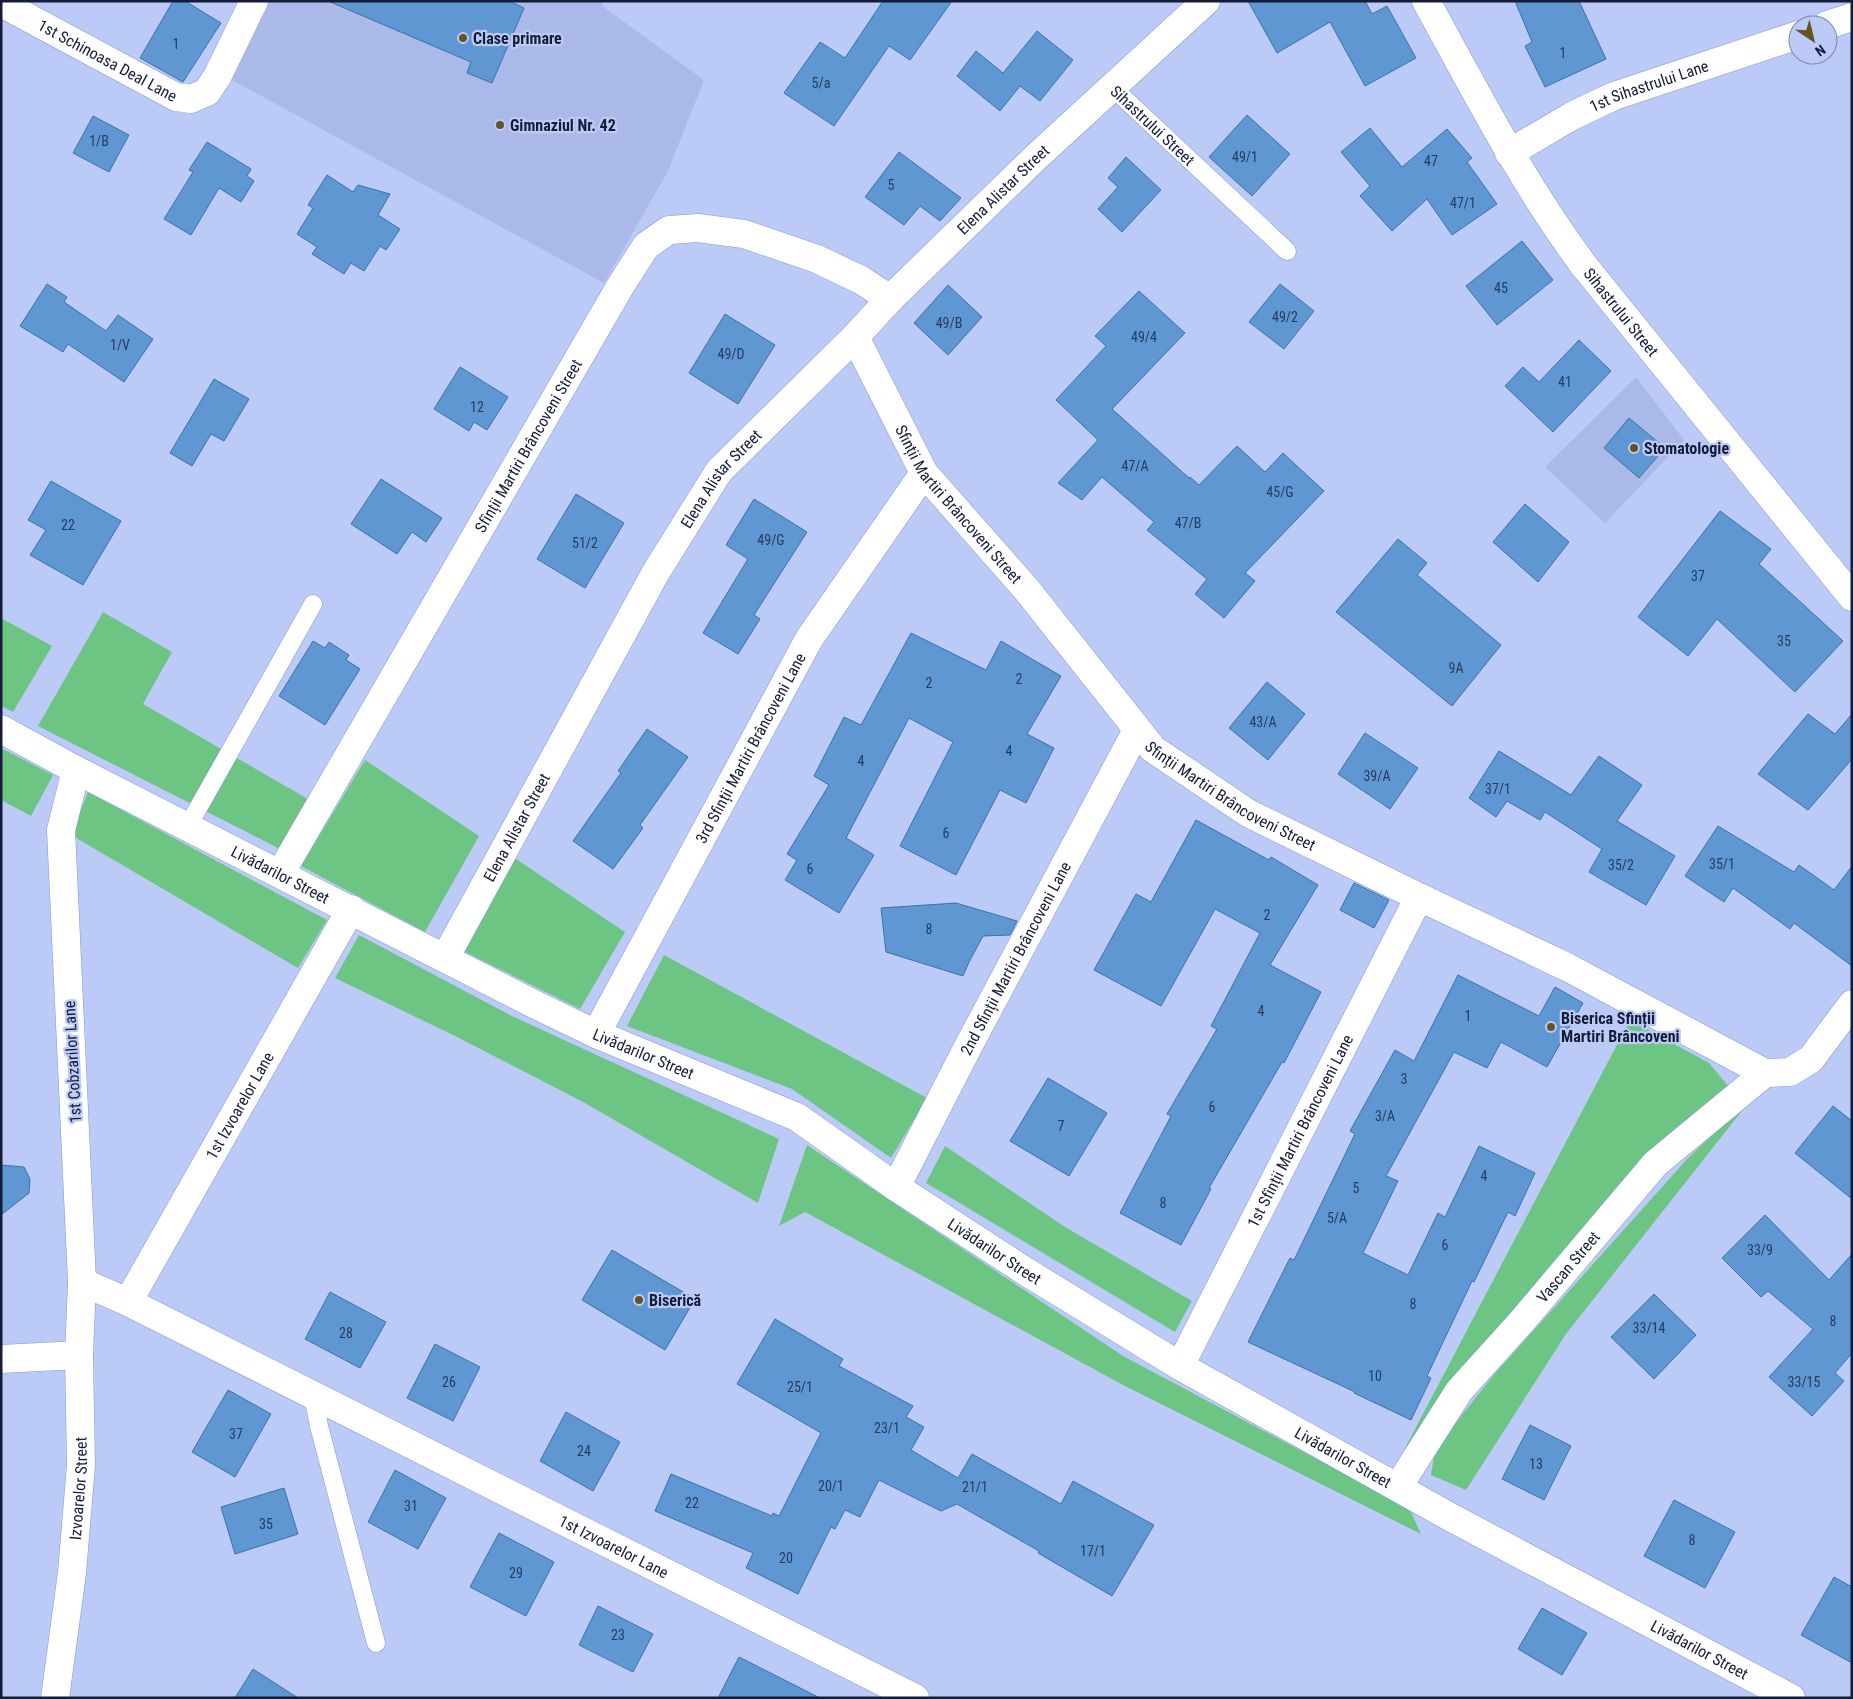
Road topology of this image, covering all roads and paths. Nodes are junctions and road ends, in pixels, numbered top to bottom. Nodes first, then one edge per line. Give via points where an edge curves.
1 (254, 1) edge
2 (1206, 1) edge
3 (1426, 1) edge
4 (1, 3) edge
5 (1852, 17) edge
6 (1838, 21) edge
7 (1788, 38) edge
8 (1112, 87) junction
9 (1509, 153) junction
10 (1287, 251) dead end
11 (890, 299) junction
12 (855, 337) junction
13 (924, 473) junction
14 (1852, 597) edge
15 (313, 604) dead end
16 (1, 729) edge
17 (1137, 730) junction
18 (76, 770) junction
19 (188, 826) junction
20 (280, 874) junction
21 (1419, 897) junction
22 (351, 910) junction
23 (445, 958) junction
24 (1852, 1004) edge
25 (596, 1034) junction
26 (1765, 1073) junction
27 (896, 1187) junction
28 (82, 1282) junction
29 (128, 1302) junction
30 (79, 1355) junction
31 (1, 1358) edge
32 (1180, 1366) junction
33 (313, 1395) junction
34 (1398, 1487) junction
35 (376, 1643) dead end
36 (55, 1698) edge
37 (915, 1698) edge
38 (1791, 1698) edge

1 - 4 street, 1st Schinoasa Deal Lane via 218,76 207,92 191,99 176,97
2 - 8 street, Sihastrului Street
3 - 9 street, Sihastrului Street
5 - 6 street
7 - 9 street, 1st Sihastrului Lane via 1614,96
8 - 10 lane, Sihastrului Street
8 - 11 street, Elena Alistar Street
9 - 14 street, Sihastrului Street via 1585,268
11 - 12 street, Elena Alistar Street
11 - 20 street, Sfînții Martiri Brâncoveni Street via 861,280 817,259 744,234 698,228 669,230 646,246
12 - 13 street, Sfinții Martiri Brâncoveni Street
12 - 23 street, Elena Alistar Street via 719,471 656,572
13 - 17 street, Sfinții Martiri Brâncoveni Street via 1027,590
13 - 25 street, 3rd Sfinții Martiri Brâncoveni Lane via 809,639
15 - 19 lane
16 - 18 street, Livădarilor Street
17 - 21 street, Sfinții Martiri Brâncoveni Street via 1153,749 1248,813
17 - 27 street, 2nd Sfinții Martiri Brâncoveni Lane
18 - 19 street, Livădarilor Street
18 - 28 street, 1st Cobzarilor Lane via 61,830
19 - 20 street, Livădarilor Street
20 - 22 street, Livădarilor Street
21 - 26 street, Sfinții Martiri Brâncoveni Street via 1567,967
21 - 32 street, 1st Sfînții Martiri Brâncoveni Lane
22 - 23 street, Livădarilor Street
22 - 29 street, 1st Izvoarelor Lane
23 - 25 street, Livădarilor Street
24 - 26 street via 1811,1059 1790,1072
25 - 27 street, Livădarilor Street via 797,1117
26 - 34 street, Vascan Street via 1655,1164 1459,1391
27 - 32 street, Livădarilor Street
28 - 29 street, 1st Izvoarelor Lane
28 - 30 street, 1st Cobzarilor Lane
29 - 33 street, 1st Izvoarelor Lane
30 - 31 street
30 - 36 street, Izvoarelor Street via 81,1465 72,1573
32 - 34 street, Livădarilor Street
33 - 35 lane
33 - 37 street, 1st Izvoarelor Lane
34 - 38 street, Livădarilor Street

